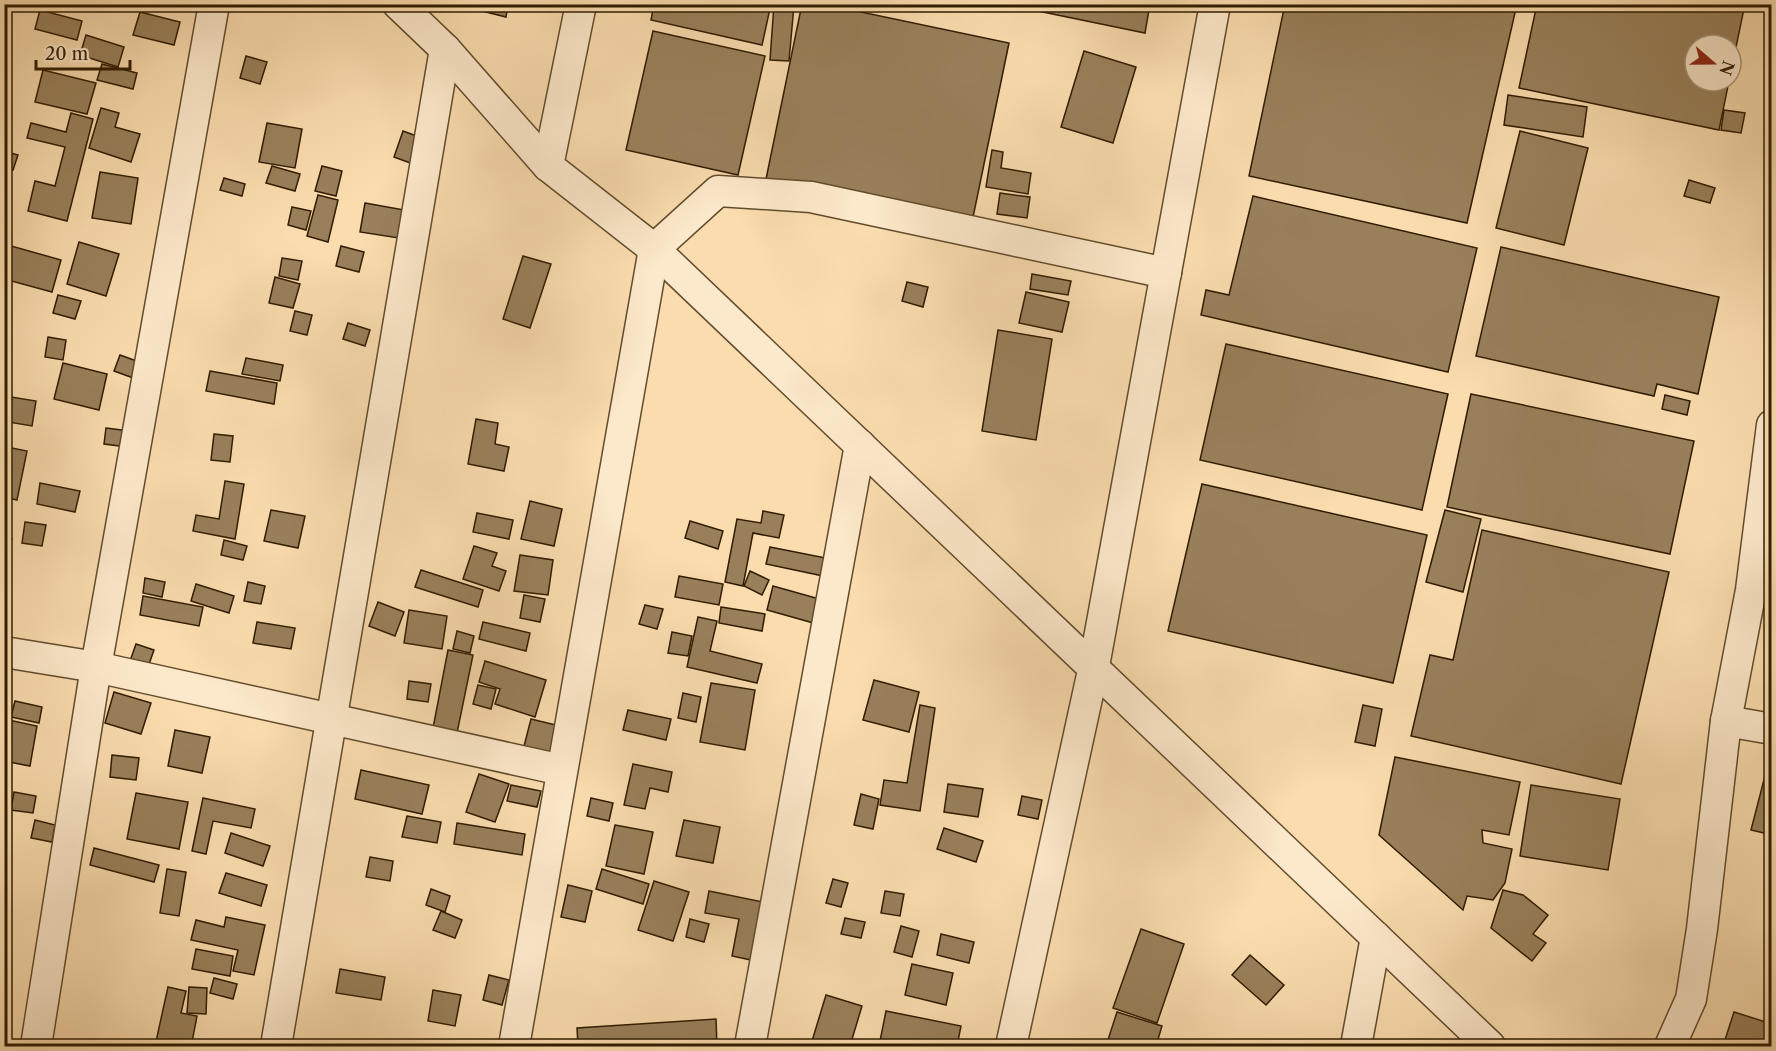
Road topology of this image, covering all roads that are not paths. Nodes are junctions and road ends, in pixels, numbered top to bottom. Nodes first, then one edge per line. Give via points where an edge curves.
1 (214, 4) edge
2 (398, 4) edge
3 (581, 4) edge
4 (1215, 4) edge
5 (445, 49) junction
6 (548, 166) junction
7 (654, 249) junction
8 (1166, 273) junction
9 (1772, 425) edge
10 (860, 445) junction
11 (4, 651) edge
12 (1094, 666) junction
13 (96, 667) junction
14 (333, 718) junction
15 (1726, 722) junction
16 (1772, 729) edge
17 (562, 770) junction
18 (1376, 937) junction
19 (36, 1047) edge
20 (276, 1047) edge
21 (514, 1047) edge
22 (750, 1047) edge
23 (1011, 1047) edge
24 (1356, 1047) edge
25 (1490, 1047) edge
26 (1670, 1047) edge

1 - 13 street
2 - 5 street
3 - 6 street
4 - 8 street
5 - 6 street
5 - 14 street
6 - 7 street
7 - 8 street via 718,191 811,197
7 - 10 street
7 - 17 street
8 - 12 street
9 - 15 street via 1751,590
10 - 12 street
10 - 22 street
11 - 13 street
12 - 18 street
12 - 23 street
13 - 14 street
13 - 19 street
14 - 17 street
14 - 20 street
15 - 16 street
15 - 26 street via 1690,999
17 - 21 street
18 - 24 street
18 - 25 street

